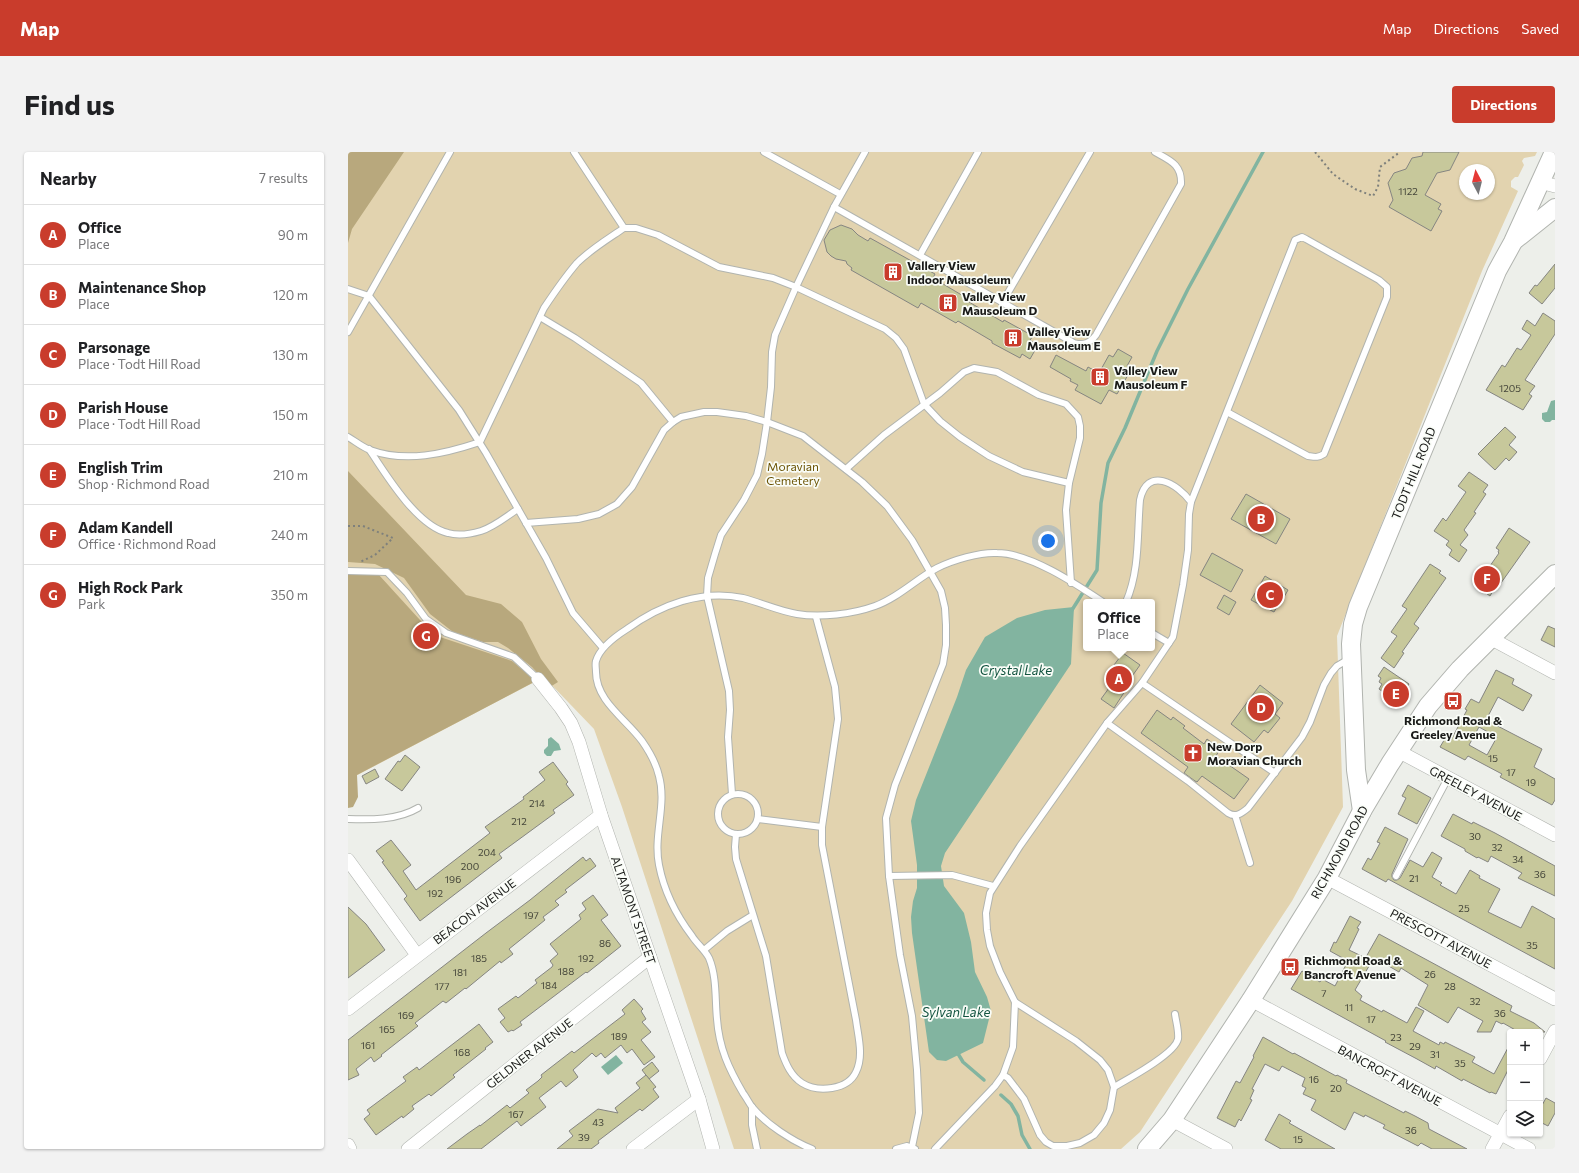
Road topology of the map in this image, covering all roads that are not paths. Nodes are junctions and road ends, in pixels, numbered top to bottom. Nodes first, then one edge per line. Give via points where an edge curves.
1 (450, 152) edge
2 (574, 152) edge
3 (764, 152) edge
4 (865, 152) edge
5 (978, 152) edge
6 (1090, 152) edge
7 (1155, 152) edge
8 (1554, 152) edge
9 (1548, 184) edge
10 (840, 194) junction
11 (834, 207) junction
12 (1555, 208) edge
13 (624, 228) junction
14 (1513, 242) junction
15 (920, 255) junction
16 (796, 287) junction
17 (348, 289) edge
18 (369, 296) junction
19 (1002, 303) junction
20 (540, 317) junction
21 (348, 332) edge
22 (924, 404) junction
23 (1227, 412) junction
24 (673, 422) junction
25 (766, 422) junction
26 (348, 437) edge
27 (480, 442) junction
28 (369, 450) junction
29 (846, 469) junction
30 (1069, 483) junction
31 (1191, 502) junction
32 (518, 509) junction
33 (526, 523) junction
34 (348, 571) edge
35 (931, 572) junction
36 (1555, 574) edge
37 (1071, 583) junction
38 (707, 596) junction
39 (1098, 599) edge
40 (1128, 599) edge
41 (816, 617) junction
42 (1155, 635) edge
43 (1490, 638) junction
44 (1169, 643) junction
45 (603, 648) junction
46 (1352, 657) junction
47 (1555, 673) edge
48 (538, 679) joint
49 (1142, 682) junction
50 (1107, 723) junction
51 (1398, 751) junction
52 (1275, 773) junction
53 (1448, 778) junction
54 (732, 794) junction
55 (418, 808) dead end
56 (1362, 811) junction
57 (601, 815) junction
58 (1235, 816) junction
59 (348, 818) edge
60 (758, 819) junction
61 (822, 827) junction
62 (736, 834) junction
63 (1555, 836) edge
64 (348, 860) edge
65 (1250, 863) dead end
66 (889, 876) junction
67 (1396, 876) dead end
68 (1327, 878) junction
69 (993, 886) junction
70 (753, 915) junction
71 (704, 950) junction
72 (417, 955) junction
73 (650, 957) junction
74 (1555, 999) edge
75 (1251, 1000) junction
76 (1015, 1002) junction
77 (348, 1009) edge
78 (1175, 1014) dead end
79 (1555, 1031) edge
80 (1543, 1053) edge
81 (1003, 1075) junction
82 (1114, 1088) junction
83 (699, 1099) junction
84 (752, 1107) junction
85 (1172, 1120) junction
86 (1507, 1121) edge
87 (1500, 1134) junction
88 (348, 1145) edge
89 (914, 1148) edge
90 (350, 1149) edge
91 (408, 1149) edge
92 (633, 1149) edge
93 (713, 1149) edge
94 (757, 1149) edge
95 (812, 1149) edge
96 (896, 1149) edge
97 (935, 1149) edge
98 (1147, 1149) edge
99 (1226, 1149) edge
100 (1492, 1149) edge
101 (1529, 1149) edge

1 - 18 lane
2 - 13 lane
3 - 10 lane
4 - 10 lane
5 - 15 lane
6 - 19 lane
7 - 19 lane via 1181,172 1181,184 1092,340 1082,345 1074,344
8 - 9 street, TODT HILL ROAD
9 - 14 street, TODT HILL ROAD
10 - 11 lane
11 - 15 lane
11 - 16 lane
12 - 14 street
13 - 16 lane via 636,228 658,235 718,267 773,278
13 - 20 lane via 597,246 578,263 558,287
14 - 46 street, TODT HILL ROAD via 1494,278 1358,607 1353,624
15 - 19 lane
16 - 22 lane via 885,329 896,338 904,349
16 - 25 lane via 775,335
17 - 18 lane
18 - 21 lane
18 - 27 lane via 460,410
20 - 24 lane via 641,384
20 - 27 lane
22 - 29 lane
22 - 30 lane via 940,421 989,456 1023,472
22 - 30 lane via 964,372 974,368 997,372 1039,395 1066,404 1078,417 1080,426 1080,438
23 - 23 lane via 1298,238 1306,239 1384,283 1387,287 1387,297 1324,454 1320,457 1308,456
23 - 31 lane
24 - 25 lane via 691,414 717,412
24 - 33 lane via 664,430 632,487 617,504 599,514 578,519
25 - 29 lane via 803,436
25 - 38 lane via 757,474 721,536 708,578
26 - 28 lane
27 - 28 lane via 448,452 423,456
27 - 32 lane
28 - 32 lane via 395,489 434,527 447,533 462,534 482,530
29 - 35 lane via 887,506
30 - 37 lane via 1066,510
31 - 40 lane via 1174,485 1164,481 1146,484 1142,490 1136,568
31 - 44 lane via 1183,585 1173,637
32 - 33 lane
33 - 45 lane via 573,613
34 - 48 lane via 387,572 426,619 446,633 514,657
35 - 37 lane via 970,556 997,552 1024,557
35 - 41 lane via 876,606
35 - 66 lane via 941,591 945,608 946,645 940,671 890,801 886,818
36 - 43 street, RICHMOND ROAD
37 - 39 lane
38 - 41 lane via 741,598 796,614
38 - 45 lane via 674,603 642,618
38 - 54 lane via 729,691 728,737
41 - 61 lane via 835,687 838,719
42 - 44 lane
43 - 47 street
43 - 51 street, RICHMOND ROAD via 1428,706
44 - 49 lane
45 - 71 lane via 596,661 596,677 600,691 609,705 641,740 658,769 661,780 657,850 664,884 676,913
46 - 52 lane via 1331,673 1302,737
46 - 56 street, TODT HILL ROAD via 1356,770
48 - 57 street, ALTAMONT STREET via 571,723
49 - 50 lane
49 - 52 lane
50 - 58 lane
50 - 69 lane
51 - 53 street, GREELEY AVENUE
51 - 56 street, RICHMOND ROAD
52 - 58 lane via 1248,808
53 - 63 street, GREELEY AVENUE
53 - 67 lane
54 - 60 lane via 750,797 757,807
54 - 62 lane via 721,802 717,816 723,828
55 - 59 lane via 393,816
56 - 68 street, RICHMOND ROAD
57 - 72 street, BEACON AVENUE
57 - 73 street, ALTAMONT STREET
58 - 65 lane
60 - 61 lane
60 - 62 lane via 747,832
61 - 70 lane via 822,845 860,1048 856,1072 846,1083 830,1088 810,1088 794,1076 786,1064 766,956
62 - 70 lane via 736,859
64 - 72 street
66 - 69 lane via 952,875
66 - 89 lane via 912,1016 918,1070 919,1114
68 - 74 street, PRESCOTT AVENUE
68 - 75 street, RICHMOND ROAD
69 - 76 lane via 986,913 986,930 1000,972
70 - 71 lane via 727,931
71 - 84 lane via 711,965 720,1042 729,1069
72 - 77 street, BEACON AVENUE
73 - 83 street, ALTAMONT STREET
73 - 91 street, GELDNER AVENUE
75 - 85 street, RICHMOND ROAD
75 - 87 street, BANCROFT AVENUE
76 - 81 lane via 1013,1047
76 - 82 lane via 1076,1041 1100,1060 1108,1070
78 - 82 lane via 1178,1039 1175,1046 1147,1068
79 - 80 street
81 - 82 lane via 1024,1099 1040,1135 1053,1146 1080,1143 1094,1135 1110,1110
81 - 97 lane
83 - 92 street
83 - 93 street, ALTAMONT STREET
84 - 94 lane
84 - 95 lane via 775,1127
85 - 98 street, RICHMOND ROAD
85 - 99 street
86 - 87 street
87 - 100 street
87 - 101 street, BANCROFT AVENUE
88 - 90 street
89 - 96 lane via 901,1146

